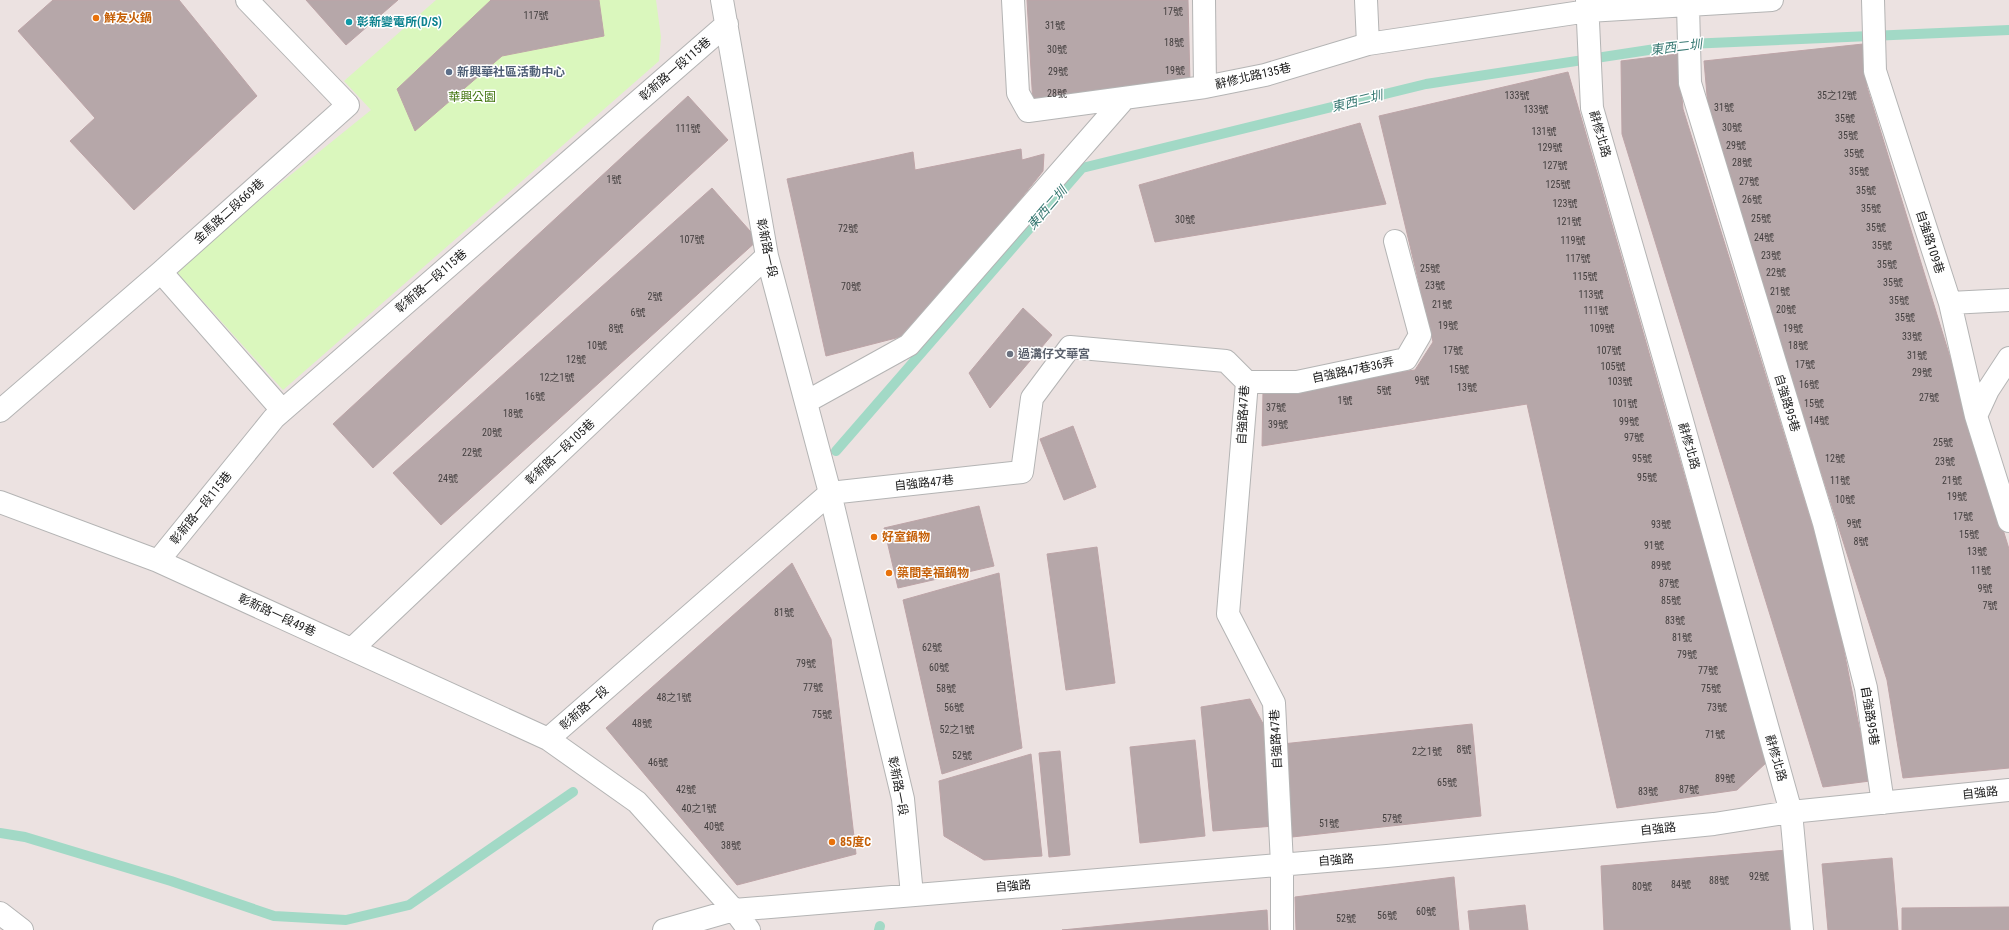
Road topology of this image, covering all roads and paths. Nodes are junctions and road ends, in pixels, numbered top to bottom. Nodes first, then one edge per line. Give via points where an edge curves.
1 (247, 0) edge
2 (722, 0) edge
3 (1013, 0) edge
4 (1204, 0) edge
5 (1366, 0) edge
6 (1772, 0) edge
7 (1873, 0) edge
8 (1587, 11) edge
9 (1688, 14) junction
10 (727, 24) junction
11 (1368, 44) junction
12 (1205, 87) junction
13 (1124, 100) junction
14 (1395, 241) dead end
15 (768, 256) junction
16 (161, 272) junction
17 (2009, 300) edge
18 (1950, 303) junction
19 (2009, 358) edge
20 (1247, 382) junction
21 (806, 402) junction
22 (0, 410) edge
23 (282, 410) junction
24 (1976, 416) junction
25 (830, 493) junction
26 (0, 502) edge
27 (2009, 521) edge
28 (158, 561) junction
29 (352, 649) junction
30 (548, 739) junction
31 (2009, 790) edge
32 (1883, 803) junction
33 (1791, 812) junction
34 (1282, 864) junction
35 (912, 895) junction
36 (734, 910) junction
37 (0, 912) edge
38 (22, 930) edge
39 (664, 930) edge
40 (749, 930) edge
41 (1282, 930) edge
42 (1802, 930) edge

1 - 16 street, 金馬路二段669巷 via 348,105
2 - 10 street, 彰新路一段
3 - 13 street, 辭修北路135巷 via 1018,93 1028,111
4 - 12 street
5 - 11 street
6 - 9 street, 辭修北路135巷
7 - 18 street, 自強路109巷 via 1875,70
8 - 9 street, 辭修北路135巷
8 - 11 street, 辭修北路135巷
8 - 33 street, 辭修北路 via 1592,108
9 - 32 street, 自強路95巷 via 1690,83 1824,523 1866,688
10 - 15 street, 彰新路一段
10 - 23 street, 彰新路一段115巷
11 - 12 street, 辭修北路135巷 via 1265,75
12 - 13 street, 辭修北路135巷
13 - 21 street via 909,345
14 - 20 street, 自強路47巷36弄 via 1420,335 1406,359 1297,382
15 - 21 street, 彰新路一段
15 - 29 street, 彰新路一段105巷
16 - 22 street, 金馬路二段669巷
16 - 23 street
17 - 18 street
18 - 24 street, 自強路109巷
19 - 24 street via 1988,390
20 - 25 street, 自強路47巷 via 1226,361 1070,347 1032,398 1022,472
20 - 34 street, 自強路47巷 via 1228,614 1274,703
21 - 25 street, 彰新路一段
23 - 28 street, 彰新路一段115巷
24 - 27 street, 自強路109巷
25 - 30 street, 彰新路一段
25 - 35 street, 彰新路一段 via 903,799
26 - 28 street, 彰新路一段49巷
28 - 29 street, 彰新路一段49巷
29 - 30 street, 彰新路一段49巷
30 - 36 street, 彰新路一段 via 637,802
31 - 32 street, 自強路
32 - 33 street, 自強路
33 - 34 street, 自強路 via 1706,824
33 - 42 street, 辭修北路
34 - 35 street, 自強路
34 - 41 street, 自強路47巷
35 - 36 street, 自強路
36 - 39 street, 自強路
36 - 40 street, 彰新路一段
37 - 38 street

